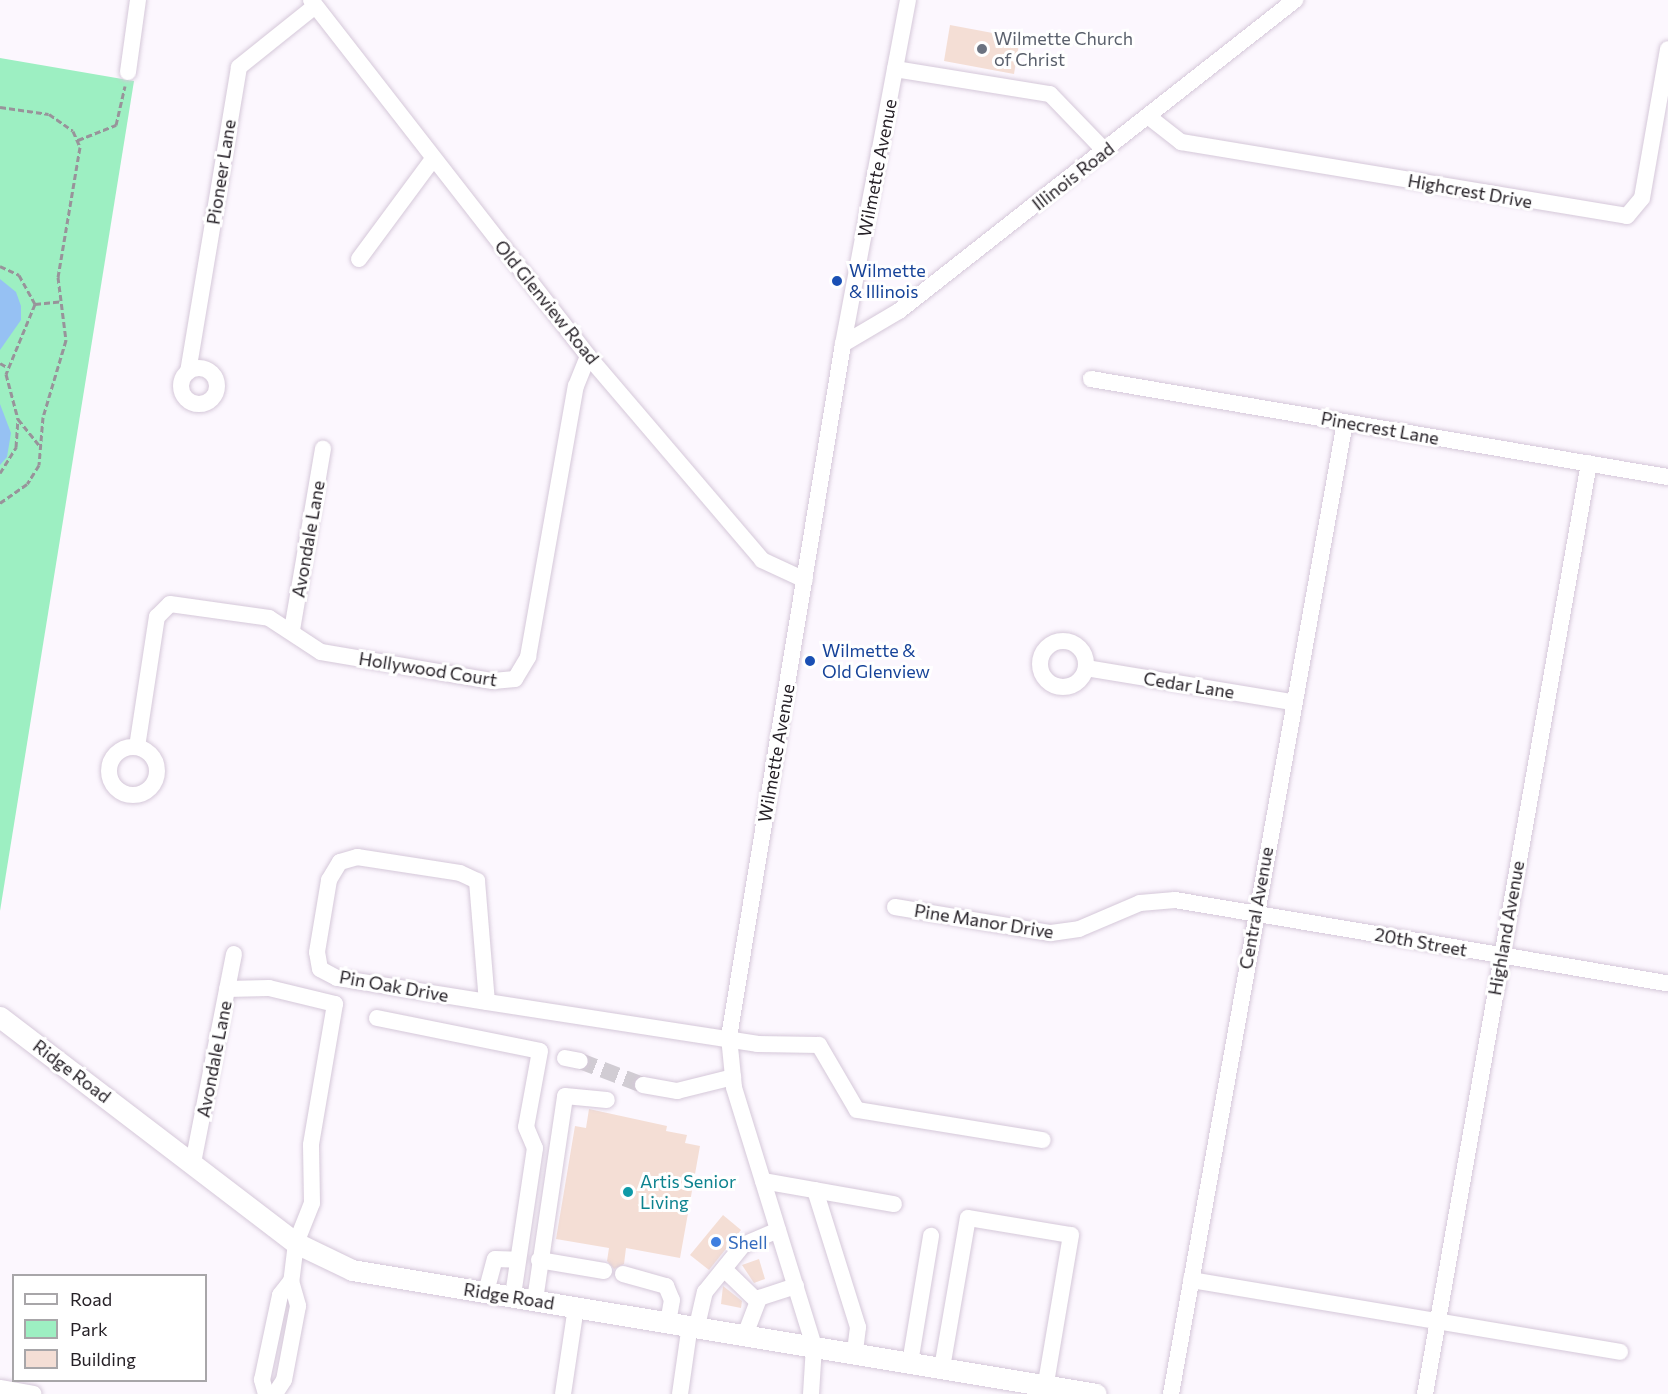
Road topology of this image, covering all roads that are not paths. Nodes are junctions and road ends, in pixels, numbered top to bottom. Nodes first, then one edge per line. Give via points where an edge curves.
1 (138, 0) edge
2 (1295, 0) edge
3 (903, 1) edge
4 (313, 3) edge
5 (1668, 49) edge
6 (895, 69) junction
7 (128, 72) road end
8 (1149, 117) junction
9 (1105, 152) junction
10 (433, 159) junction
11 (359, 259) dead end
12 (843, 344) junction
13 (588, 356) junction
14 (188, 372) dead end
15 (1091, 379) dead end
16 (1345, 422) junction
17 (323, 449) dead end
18 (1589, 463) junction
19 (1668, 477) edge
20 (805, 580) junction
21 (292, 630) junction
22 (1086, 668) dead end
23 (1292, 702) junction
24 (137, 747) dead end
25 (1174, 900) joint
26 (896, 907) dead end
27 (1256, 914) junction
28 (234, 954) dead end
29 (1501, 955) junction
30 (1668, 983) edge
31 (227, 989) junction
32 (487, 1002) junction
33 (0, 1017) edge
34 (377, 1018) dead end
35 (729, 1037) junction
36 (733, 1077) junction
37 (643, 1085) tunnel mouth
38 (607, 1100) dead end
39 (1043, 1140) dead end
40 (193, 1163) junction
41 (763, 1180) junction
42 (815, 1190) junction
43 (894, 1203) dead end
44 (778, 1230) junction
45 (931, 1236) dead end
46 (296, 1243) junction
47 (518, 1260) junction
48 (539, 1260) junction
49 (724, 1269) junction
50 (603, 1271) dead end
51 (623, 1274) dead end
52 (1191, 1280) junction
53 (291, 1281) junction
54 (796, 1286) junction
55 (486, 1292) junction
56 (513, 1296) junction
57 (535, 1300) junction
58 (757, 1301) junction
59 (576, 1307) junction
60 (1438, 1321) junction
61 (668, 1322) junction
62 (693, 1326) junction
63 (745, 1335) junction
64 (814, 1346) junction
65 (1620, 1352) dead end
66 (855, 1353) junction
67 (910, 1362) junction
68 (942, 1368) junction
69 (0, 1388) edge
70 (1045, 1390) edge
71 (33, 1394) edge
72 (266, 1394) edge
73 (275, 1394) edge
74 (563, 1394) edge
75 (680, 1394) edge
76 (811, 1394) edge
77 (1096, 1394) edge
78 (1172, 1394) edge
79 (1425, 1394) edge

1 - 7 street
2 - 8 street, Illinois Road
3 - 6 street, Wilmette Avenue
4 - 10 street, Old Glenview Road
4 - 14 street, Pioneer Lane via 239,67
5 - 8 street, Highcrest Drive via 1642,198 1627,216 1181,142
6 - 9 street via 1050,94
6 - 12 street, Wilmette Avenue
8 - 9 street, Illinois Road
9 - 12 street, Illinois Road via 899,311
10 - 11 street
10 - 13 street, Old Glenview Road
12 - 20 street, Wilmette Avenue
13 - 20 street, Old Glenview Road via 762,560
13 - 21 street, Hollywood Court via 576,386 528,657 515,679 493,681 321,652
15 - 16 street, Pinecrest Lane
16 - 18 street, Pinecrest Lane
16 - 23 street, Central Avenue
17 - 21 street, Avondale Lane
18 - 19 street, Pinecrest Lane
18 - 29 street, Highland Avenue
20 - 35 street, Wilmette Avenue
21 - 24 street, Hollywood Court via 259,616 182,604 162,608
22 - 23 street, Cedar Lane
23 - 27 street, Central Avenue
25 - 26 street, Pine Manor Drive via 1140,903 1079,929 1051,933
25 - 27 street, 20th Street
27 - 29 street, 20th Street
27 - 52 street, Central Avenue
28 - 31 street, Avondale Lane
29 - 30 street, 20th Street
29 - 60 street, Highland Avenue
31 - 40 street, Avondale Lane
31 - 46 street via 269,988 335,1004 311,1145 312,1203
32 - 32 street, Pin Oak Drive via 337,978 320,969 317,952 333,869 357,857 460,873 477,881
32 - 35 street, Pin Oak Drive via 615,1025
33 - 40 main road, Ridge Road
34 - 47 street via 540,1051 526,1127 536,1148
35 - 36 street, Wilmette Avenue
35 - 39 street, Pin Oak Drive via 758,1044 819,1045 856,1110
36 - 37 street via 677,1091
36 - 41 street, Wilmette Avenue
38 - 48 street via 565,1096
40 - 46 main road, Ridge Road
41 - 42 street
41 - 44 street, Wilmette Avenue
42 - 43 street
42 - 66 street via 858,1327
44 - 49 street via 743,1245
44 - 54 street, Wilmette Avenue
45 - 67 street
46 - 53 street
46 - 55 main road, Ridge Road via 352,1270
47 - 55 street via 495,1259
47 - 56 street
48 - 50 street
48 - 57 street
49 - 58 street
49 - 62 street via 705,1292
51 - 61 street via 666,1286 672,1300
52 - 60 street
52 - 78 street, Central Avenue
53 - 72 street via 280,1295 262,1380
53 - 73 street via 298,1306 284,1380
54 - 58 street
54 - 64 street, Wilmette Avenue
55 - 56 main road, Ridge Road
56 - 57 main road, Ridge Road
57 - 59 main road, Ridge Road
58 - 63 street
59 - 61 main road, Ridge Road
59 - 74 street
60 - 65 street
60 - 79 street, Highland Avenue
61 - 62 main road, Ridge Road
62 - 63 main road, Ridge Road
62 - 75 street
63 - 64 main road, Ridge Road
64 - 66 main road, Ridge Road
64 - 76 street, Wilmette Avenue
66 - 67 main road, Ridge Road
67 - 68 main road, Ridge Road
68 - 70 main road, Ridge Road
68 - 70 street via 968,1218 1071,1235
69 - 71 street
70 - 77 main road, Ridge Road

